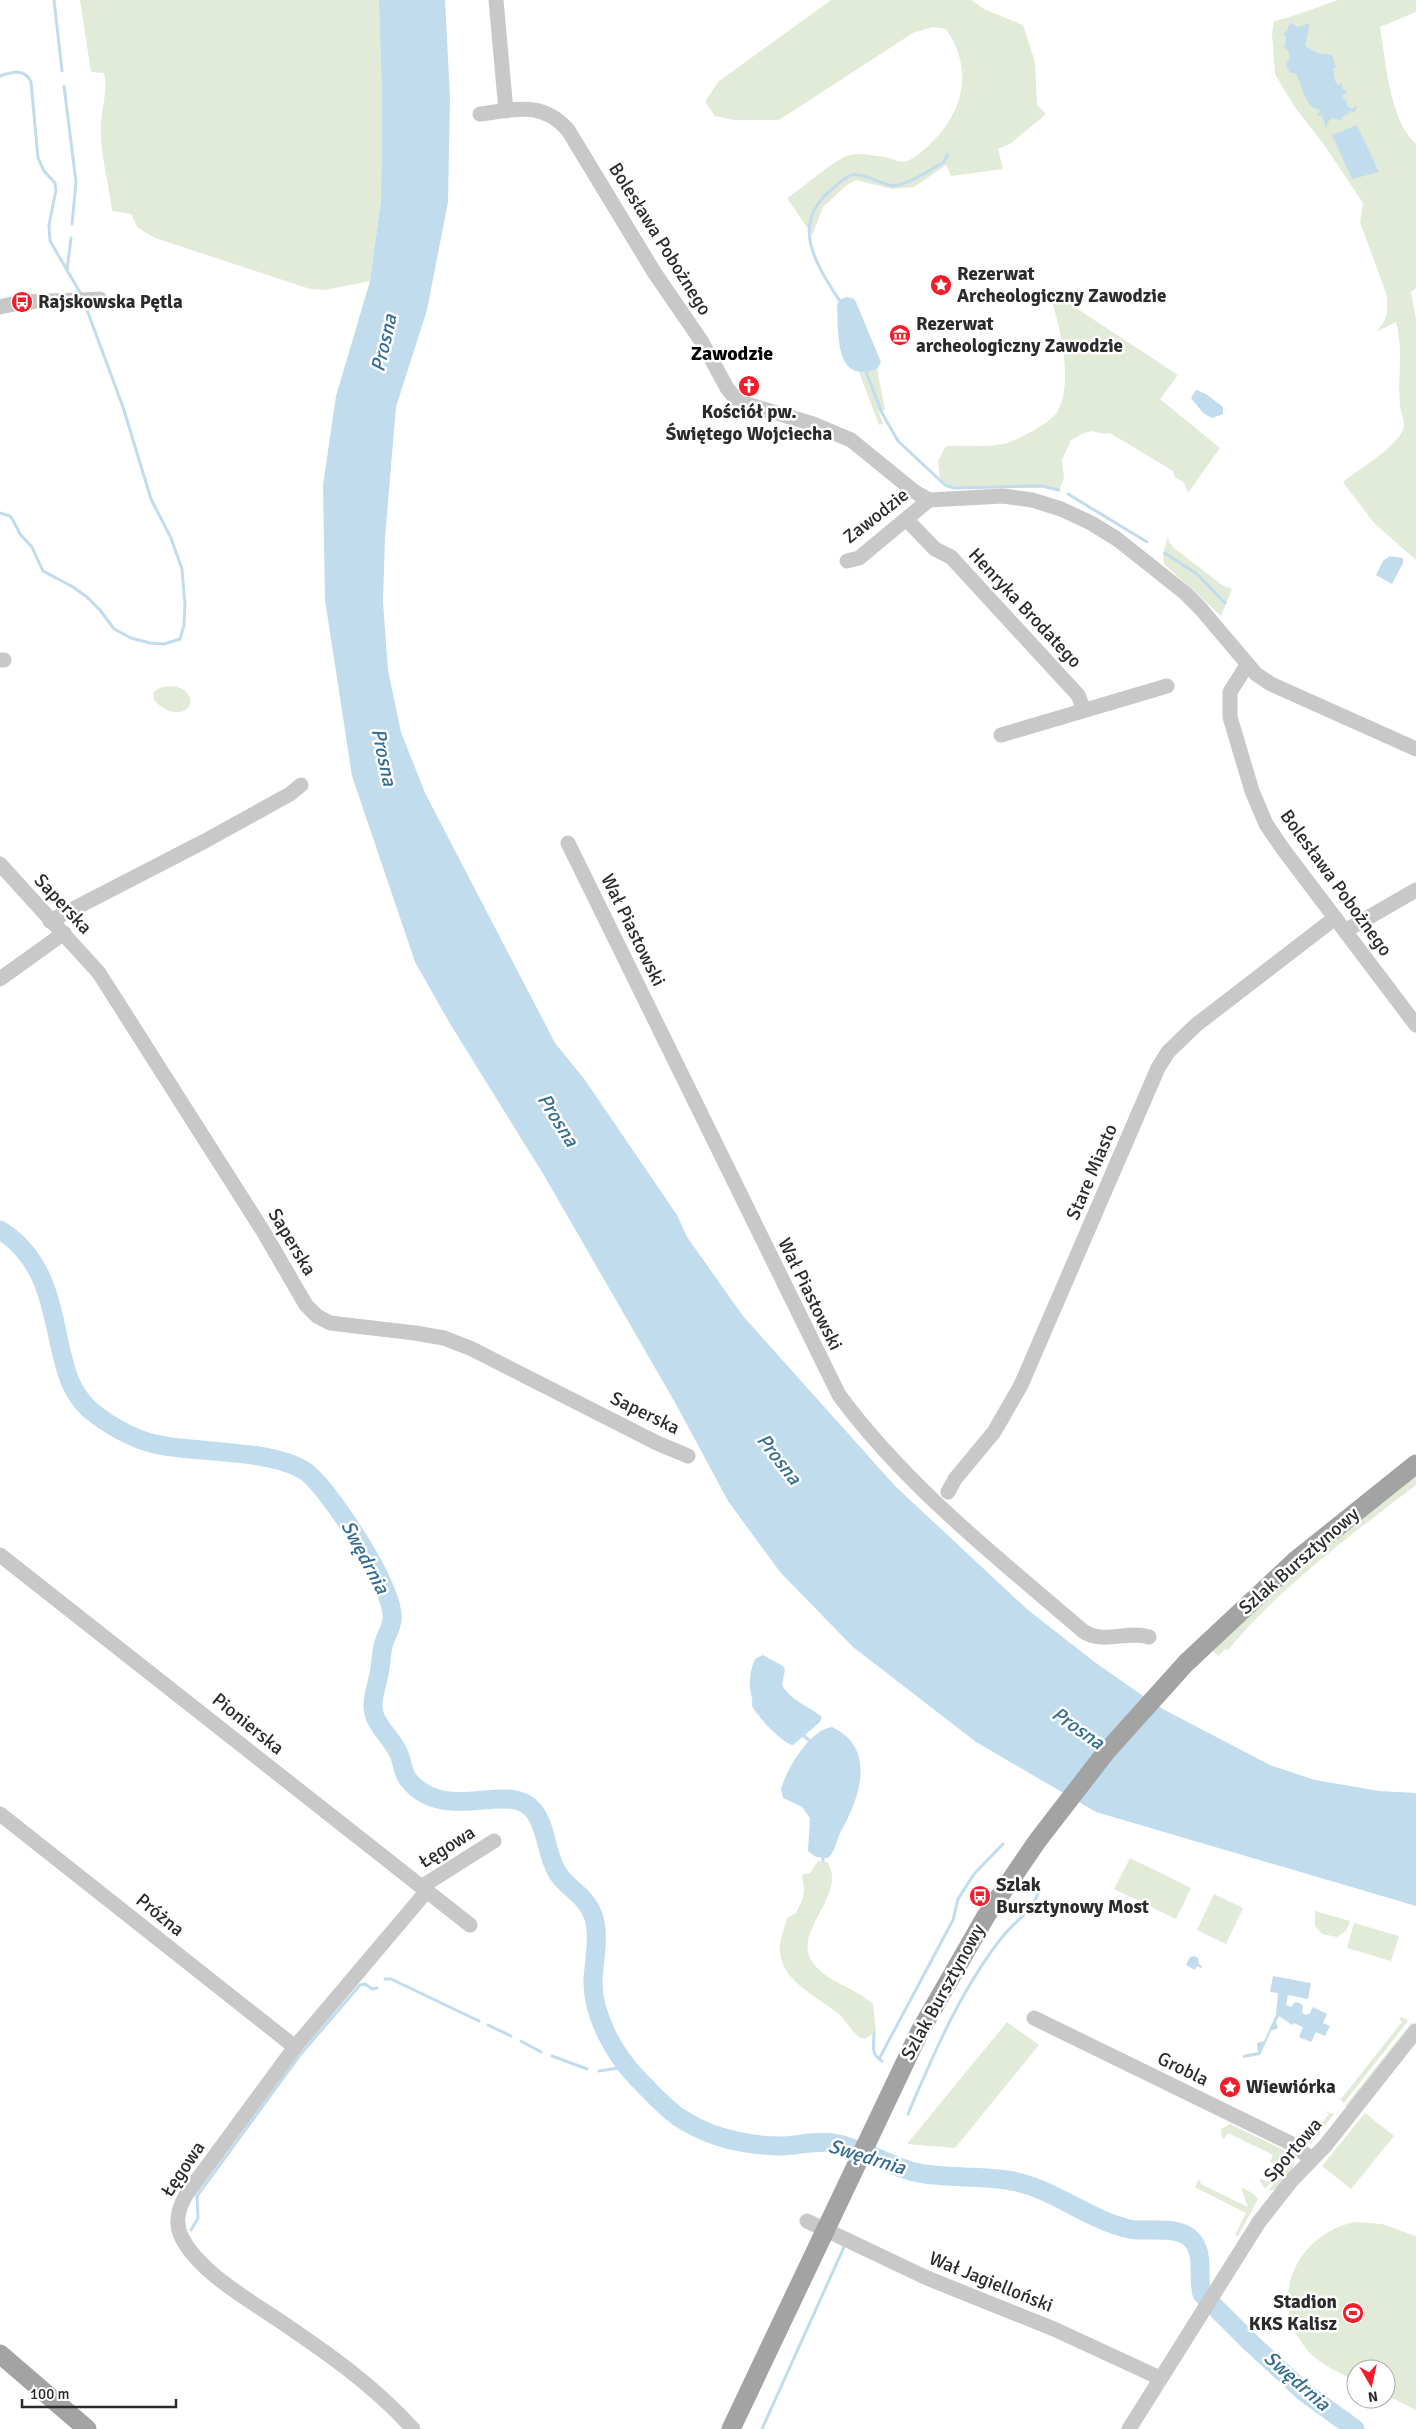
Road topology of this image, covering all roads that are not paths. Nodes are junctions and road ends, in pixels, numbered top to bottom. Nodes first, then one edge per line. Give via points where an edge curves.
1 (496, 0) edge
2 (506, 111) junction
3 (480, 114) dead end
4 (100, 299) dead end
5 (0, 307) edge
6 (929, 500) junction
7 (907, 520) junction
8 (847, 561) dead end
9 (1247, 665) junction
10 (1167, 686) dead end
11 (1084, 710) junction
12 (1002, 734) dead end
13 (1416, 749) edge
14 (300, 785) dead end
15 (568, 843) dead end
16 (0, 864) edge
17 (1416, 890) edge
18 (1335, 918) junction
19 (50, 920) junction
20 (1345, 931) junction
21 (64, 933) junction
22 (0, 979) edge
23 (1416, 1025) edge
24 (688, 1456) dead end
25 (1416, 1464) edge
26 (948, 1492) dead end
27 (0, 1555) edge
28 (1148, 1637) dead end
29 (0, 1814) edge
30 (494, 1841) dead end
31 (424, 1890) junction
32 (470, 1925) dead end
33 (1034, 2018) dead end
34 (1416, 2031) edge
35 (295, 2047) junction
36 (1312, 2159) junction
37 (807, 2221) dead end
38 (0, 2354) edge
39 (1160, 2378) junction
40 (87, 2429) edge
41 (413, 2429) edge
42 (731, 2429) edge
43 (1129, 2429) edge

1 - 2 street
2 - 3 street, Bolesława Pobożnego
2 - 6 street, Bolesława Pobożnego via 536,109 560,121 568,130 735,398 851,440
4 - 5 street via 31,301
6 - 7 street, Zawodzie
6 - 9 street via 996,496 1032,500 1091,523 1117,539 1185,593
7 - 8 street, Zawodzie via 859,558
7 - 11 street, Henryka Brodatego via 935,549 951,557 1078,695
9 - 13 street via 1272,684
9 - 18 street, Bolesława Pobożnego via 1230,692 1230,717 1252,791 1266,824
10 - 11 street
11 - 12 street
14 - 19 street via 290,794 204,841
15 - 28 street, Wał Piastowski via 839,1395 920,1487 1083,1631 1097,1638 1131,1634
16 - 19 street, Saperska
17 - 20 street
18 - 20 street, Bolesława Pobożnego
18 - 26 street, Stare Miasto via 1196,1025 1168,1052 1158,1068 1021,1385 994,1432
19 - 21 street, Saperska
20 - 23 street, Bolesława Pobożnego
21 - 22 street
21 - 24 street, Saperska via 99,973 263,1231 306,1305 317,1316 342,1326 444,1338
25 - 42 main road, Szlak Bursztynowy via 1296,1561 1182,1667 1106,1752 1041,1835 964,1952 920,2031
27 - 31 street, Pionierska
29 - 35 street, Próżna
30 - 31 street, Łęgowa
31 - 32 street, Pionierska
31 - 35 street, Łęgowa
33 - 36 street, Grobla via 1290,2144
34 - 36 street, Sportowa
35 - 41 street, Łęgowa via 182,2202 177,2217 181,2236 188,2248 239,2295 332,2358 387,2402
36 - 39 street, Sportowa via 1270,2207
37 - 39 street, Wał Jagielloński via 927,2278 1054,2329
38 - 40 main road
39 - 43 street

